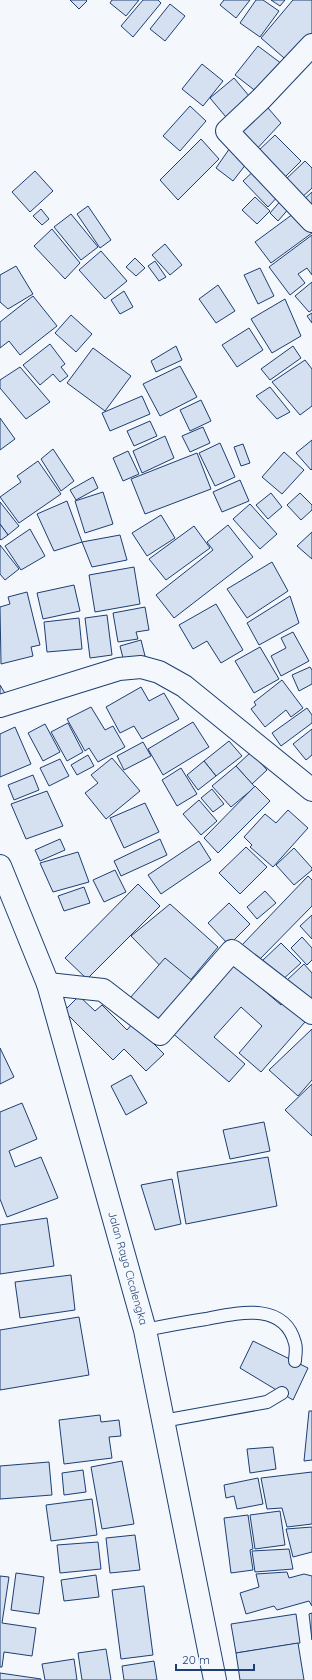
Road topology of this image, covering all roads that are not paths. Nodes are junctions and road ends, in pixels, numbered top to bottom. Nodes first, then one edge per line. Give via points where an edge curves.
1 (312, 45) edge
2 (312, 221) edge
3 (0, 706) edge
4 (312, 790) edge
5 (0, 866) edge
6 (48, 984) junction
7 (312, 1013) edge
8 (145, 1330) junction
9 (295, 1361) dead end
10 (282, 1393) dead end
11 (163, 1421) junction
12 (215, 1680) edge

1 - 2 street via 227,131
3 - 4 street via 119,669 141,667 159,672 184,686
5 - 6 street, Jalan Raya Cicalengka
6 - 7 street via 103,990 160,1034 232,951
6 - 8 street, Jalan Raya Cicalengka
8 - 9 lane via 238,1312 258,1312 279,1319 291,1333 296,1344
8 - 11 street, Jalan Raya Cicalengka
10 - 11 lane via 267,1402
11 - 12 street, Jalan Raya Cicalengka

